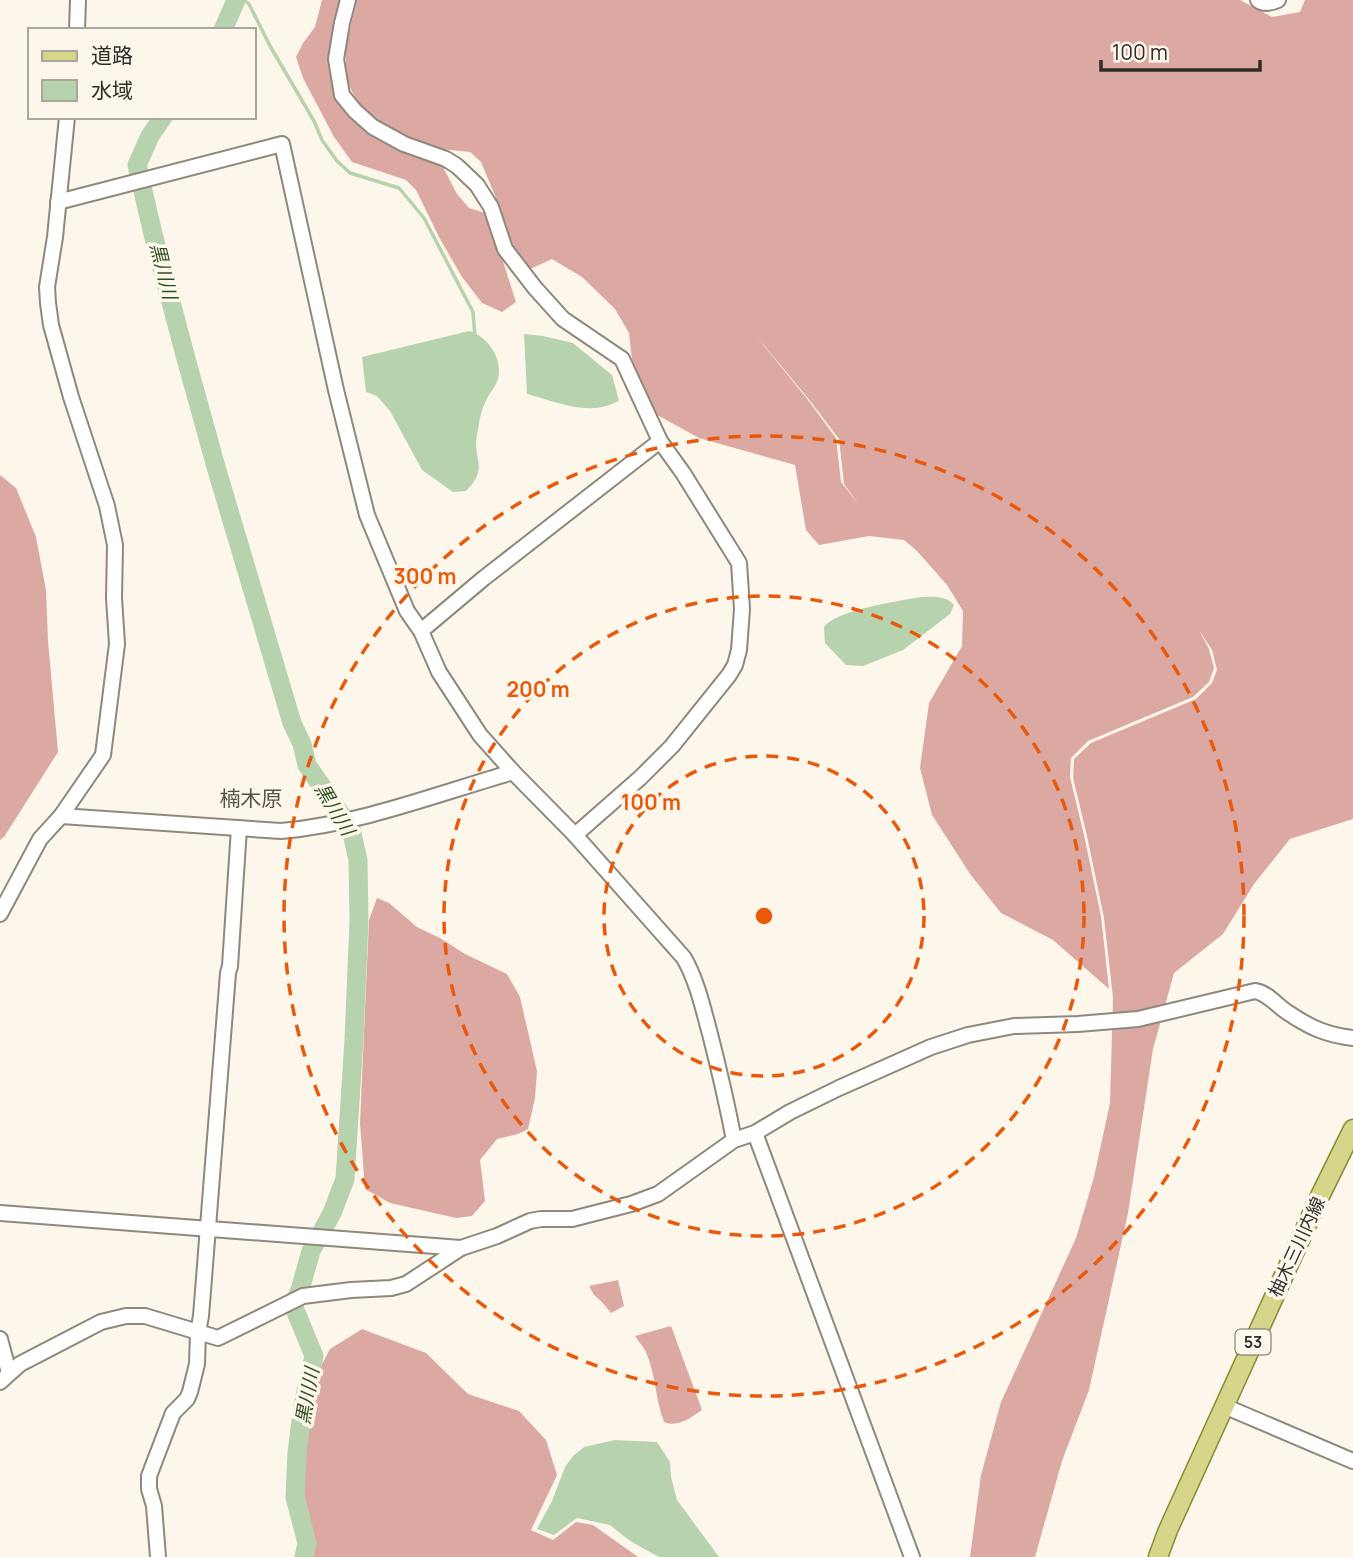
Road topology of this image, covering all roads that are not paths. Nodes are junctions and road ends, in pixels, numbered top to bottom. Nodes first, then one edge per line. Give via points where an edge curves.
1 (78, 0) edge
2 (348, 0) edge
3 (1258, 0) edge
4 (1278, 0) edge
5 (77, 28) edge
6 (67, 119) edge
7 (58, 202) junction
8 (660, 441) junction
9 (421, 631) junction
10 (513, 772) junction
11 (61, 816) junction
12 (239, 828) junction
13 (575, 835) junction
14 (0, 914) edge
15 (1353, 1038) edge
16 (1353, 1129) edge
17 (755, 1133) junction
18 (734, 1140) junction
19 (0, 1213) edge
20 (208, 1229) junction
21 (461, 1248) junction
22 (198, 1332) junction
23 (0, 1339) edge
24 (5, 1378) edge
25 (1224, 1406) junction
26 (1353, 1461) edge
27 (158, 1557) edge
28 (912, 1557) edge
29 (1158, 1557) edge

1 - 5 street
2 - 8 street via 336,59 342,95 373,127 446,159 477,185 491,207 505,249 535,288 563,319 622,359
3 - 4 street
6 - 7 street
7 - 9 street via 282,144 367,515
7 - 11 street via 48,303 67,385 107,506 115,545 117,645 103,755
8 - 9 street
8 - 13 street via 739,563 739,650 729,675 672,746
9 - 10 street via 439,672 480,735
10 - 12 street via 315,828
10 - 13 street
11 - 12 street
11 - 14 street via 40,839
12 - 20 street
13 - 18 street via 691,970
15 - 17 street via 1311,1027 1255,991 1138,1019 1014,1026 931,1048 839,1088
16 - 25 main road, 柚木三川内線 / 53
17 - 18 street
17 - 28 street
18 - 21 street via 658,1194 572,1219 530,1221
19 - 20 street
20 - 21 street
20 - 22 street
21 - 22 street via 406,1284 303,1296 218,1338
22 - 24 street via 126,1315 101,1322 20,1364
22 - 27 street via 190,1392 173,1413 149,1476
23 - 24 street
25 - 26 street
25 - 29 main road, 柚木三川内線 / 53

